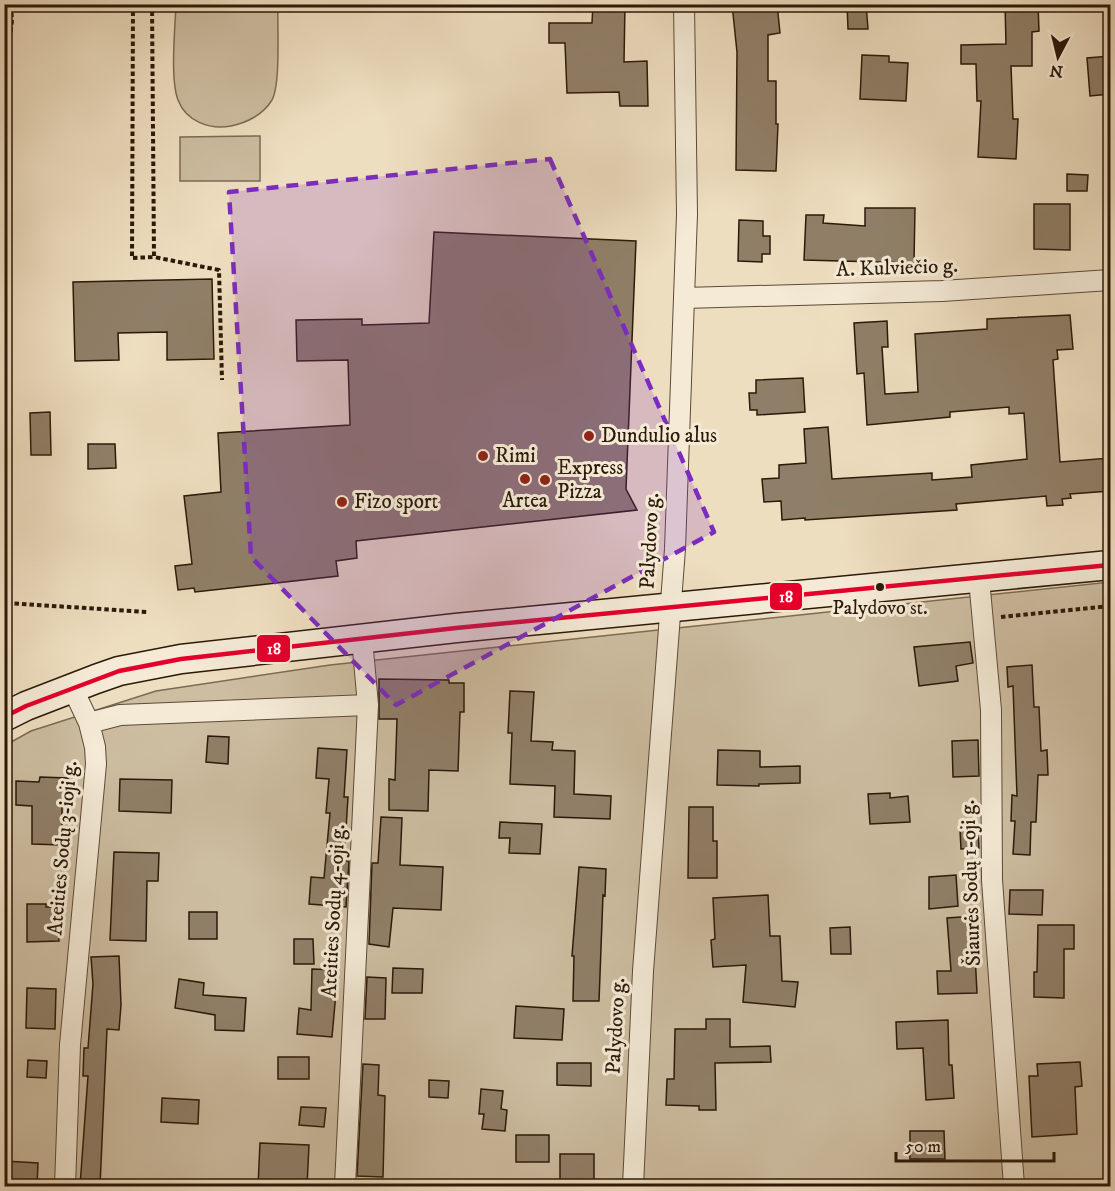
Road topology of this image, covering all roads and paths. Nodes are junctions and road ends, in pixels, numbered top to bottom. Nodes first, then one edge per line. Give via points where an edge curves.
1 (11, 4) edge
2 (132, 4) edge
3 (152, 4) edge
4 (684, 4) edge
5 (4, 84) edge
6 (154, 257) junction
7 (1110, 280) edge
8 (684, 298) junction
9 (222, 380) dead end
10 (1110, 566) edge
11 (979, 579) junction
12 (7, 603) dead end
13 (1110, 606) edge
14 (671, 608) junction
15 (147, 612) dead end
16 (983, 619) junction
17 (362, 639) junction
18 (72, 687) junction
19 (368, 705) junction
20 (4, 717) edge
21 (89, 723) junction
22 (65, 1186) edge
23 (345, 1186) edge
24 (633, 1186) edge
25 (1014, 1186) edge

1 - 5 path
2 - 6 path via 132,258
3 - 6 path
4 - 8 street, Palydovo g.
6 - 9 path via 219,270
7 - 8 street, A. Kulviečio g. via 942,291
8 - 14 street, Palydovo g.
10 - 11 main road
11 - 14 main road
11 - 16 street, Šiaurės Sodų 1-oji g.
12 - 15 path
13 - 16 path
14 - 17 main road
14 - 24 street, Palydovo g. via 643,971
16 - 25 street, Šiaurės Sodų 1-oji g. via 991,710 992,880
17 - 18 main road via 164,662 119,671
17 - 19 street, Ateities Sodų 4-oji g.
18 - 20 main road
18 - 21 street, Ateities Sodų 3-ioji g.
19 - 21 street via 120,715
19 - 23 street, Ateities Sodų 4-oji g.
21 - 22 street, Ateities Sodų 3-ioji g. via 96,764 70,1045

